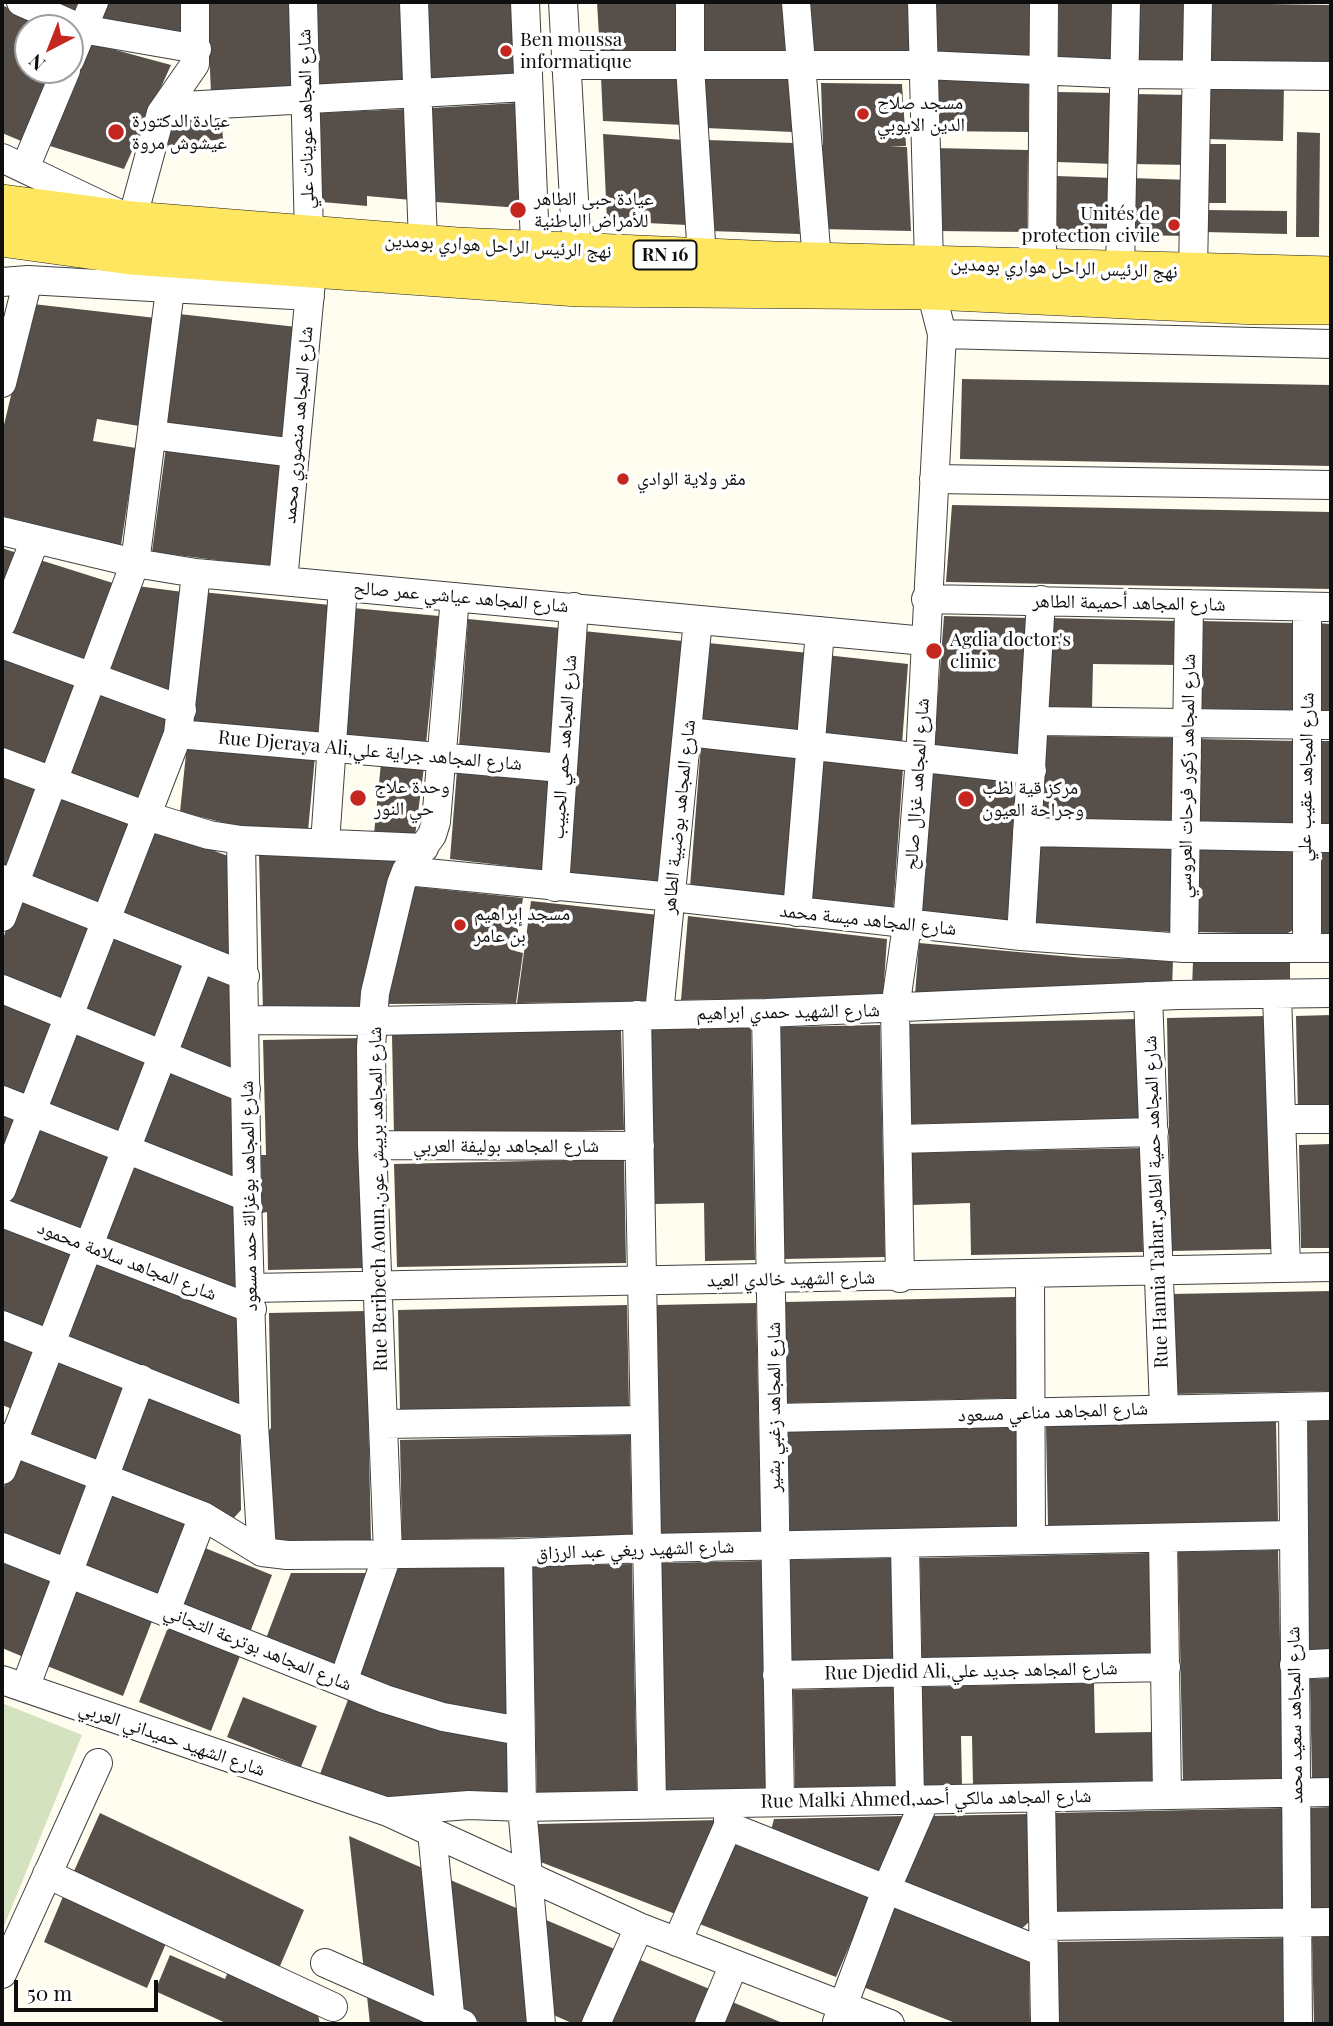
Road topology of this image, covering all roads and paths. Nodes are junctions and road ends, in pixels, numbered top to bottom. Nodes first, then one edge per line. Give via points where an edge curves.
1 (21, 2) edge
2 (94, 2) edge
3 (195, 2) edge
4 (303, 2) edge
5 (414, 2) edge
6 (525, 2) edge
7 (563, 2) edge
8 (690, 2) edge
9 (796, 2) edge
10 (922, 2) edge
11 (1044, 2) edge
12 (1126, 2) edge
13 (1198, 2) edge
14 (48, 14) edge
15 (84, 24) edge
16 (84, 29) edge
17 (197, 49) junction
18 (565, 65) junction
19 (924, 65) junction
20 (690, 66) junction
21 (800, 66) junction
22 (1044, 70) junction
23 (1199, 72) junction
24 (1125, 74) junction
25 (1331, 76) edge
26 (58, 84) edge
27 (527, 87) junction
28 (419, 93) junction
29 (308, 98) junction
30 (165, 107) junction
31 (13, 163) edge
32 (2, 203) edge
33 (132, 220) junction
34 (2, 238) edge
35 (423, 242) junction
36 (537, 248) junction
37 (578, 250) junction
38 (702, 258) junction
39 (817, 261) junction
40 (1042, 266) junction
41 (310, 267) junction
42 (1120, 269) junction
43 (1192, 272) junction
44 (1331, 275) edge
45 (930, 277) junction
46 (15, 281) edge
47 (535, 286) junction
48 (578, 288) junction
49 (170, 290) junction
50 (1256, 290) junction
51 (1331, 306) edge
52 (942, 334) junction
53 (1331, 344) edge
54 (2, 383) edge
55 (152, 435) junction
56 (295, 453) junction
57 (934, 479) junction
58 (1331, 485) edge
59 (2, 531) edge
60 (35, 540) junction
61 (135, 563) junction
62 (196, 573) junction
63 (283, 581) junction
64 (343, 587) junction
65 (456, 597) junction
66 (926, 598) junction
67 (1041, 600) junction
68 (1189, 604) junction
69 (574, 607) junction
70 (1319, 607) edge
71 (698, 620) junction
72 (2, 623) edge
73 (820, 631) junction
74 (925, 641) junction
75 (2, 644) edge
76 (94, 678) junction
77 (1035, 721) junction
78 (180, 722) junction
79 (1188, 725) junction
80 (1319, 725) edge
81 (688, 732) junction
82 (812, 745) junction
83 (330, 748) junction
84 (444, 755) junction
85 (920, 758) junction
86 (2, 762) edge
87 (562, 768) junction
88 (1032, 770) junction
89 (54, 781) junction
90 (147, 816) junction
91 (1027, 832) junction
92 (1185, 836) junction
93 (1318, 838) edge
94 (241, 840) junction
95 (325, 843) junction
96 (424, 848) junction
97 (406, 871) junction
98 (8, 882) edge
99 (555, 887) junction
100 (672, 897) junction
101 (797, 912) junction
102 (2, 917) edge
103 (107, 922) junction
104 (907, 925) junction
105 (1021, 936) junction
106 (1184, 948) junction
107 (1319, 948) edge
108 (200, 958) junction
109 (245, 976) junction
110 (2, 989) edge
111 (1331, 993) edge
112 (1277, 994) junction
113 (1148, 996) junction
114 (895, 1009) junction
115 (766, 1013) junction
116 (648, 1015) junction
117 (70, 1017) junction
118 (244, 1020) junction
119 (373, 1021) junction
120 (164, 1055) junction
121 (246, 1089) junction
122 (2, 1100) edge
123 (32, 1112) junction
124 (1281, 1119) junction
125 (1331, 1119) edge
126 (1154, 1132) junction
127 (898, 1139) junction
128 (372, 1145) junction
129 (640, 1146) junction
130 (128, 1149) junction
131 (2, 1189) edge
132 (247, 1197) junction
133 (2, 1213) edge
134 (91, 1246) junction
135 (1331, 1267) edge
136 (1286, 1268) junction
137 (1157, 1272) junction
138 (1030, 1275) junction
139 (900, 1278) junction
140 (773, 1279) junction
141 (640, 1280) junction
142 (380, 1286) junction
143 (252, 1298) junction
144 (2, 1325) edge
145 (51, 1344) junction
146 (141, 1379) junction
147 (1331, 1406) edge
148 (1293, 1407) junction
149 (1164, 1409) junction
150 (1032, 1414) junction
151 (774, 1418) junction
152 (644, 1420) junction
153 (254, 1424) junction
154 (384, 1424) junction
155 (7, 1440) edge
156 (2, 1470) edge
157 (103, 1477) junction
158 (203, 1516) junction
159 (1292, 1535) junction
160 (1031, 1539) junction
161 (1163, 1539) junction
162 (905, 1545) junction
163 (775, 1546) junction
164 (2, 1547) edge
165 (648, 1548) junction
166 (262, 1552) junction
167 (388, 1553) junction
168 (518, 1553) junction
169 (68, 1572) junction
170 (166, 1611) junction
171 (1331, 1663) edge
172 (1294, 1665) junction
173 (1166, 1667) junction
174 (907, 1672) junction
175 (777, 1675) junction
176 (343, 1682) junction
177 (13, 1684) edge
178 (520, 1731) junction
179 (97, 1763) dead end
180 (1331, 1792) edge
181 (1296, 1793) junction
182 (1167, 1795) junction
183 (1041, 1798) junction
184 (918, 1800) junction
185 (780, 1801) junction
186 (652, 1803) junction
187 (522, 1807) junction
188 (388, 1812) junction
189 (728, 1814) junction
190 (432, 1832) junction
191 (47, 1874) junction
192 (526, 1876) junction
193 (886, 1890) junction
194 (1331, 1922) edge
195 (1298, 1924) junction
196 (639, 1927) junction
197 (1044, 1939) junction
198 (677, 1942) junction
199 (734, 1964) junction
200 (2, 1974) edge
201 (840, 2015) edge
202 (334, 2016) edge
203 (455, 2022) edge
204 (545, 2022) edge
205 (596, 2024) edge
206 (709, 2024) edge
207 (890, 2024) edge
208 (1045, 2024) edge
209 (1298, 2024) edge

1 - 14 street
2 - 15 street
3 - 17 street
4 - 29 street, شارع المجاهد عوينات علي
5 - 28 street
6 - 27 street
7 - 18 street
8 - 20 street
9 - 21 street
10 - 19 street, شارع المجاهد غزال صالح
11 - 22 street
12 - 24 street
13 - 23 street
16 - 17 street
17 - 30 street via 195,64
18 - 20 street
18 - 37 street
19 - 21 street
19 - 22 street
19 - 45 street, شارع المجاهد غزال صالح
20 - 21 street
20 - 38 street
21 - 39 street
22 - 24 street
22 - 40 street
23 - 24 street
23 - 25 street
23 - 43 street
24 - 42 street
26 - 31 street
27 - 28 street
27 - 36 street
28 - 29 street
28 - 35 street
29 - 30 street
29 - 41 street, شارع المجاهد عوينات علي
30 - 33 street
31 - 33 street
32 - 33 main road, نهج الرئيس الراحل هواري بومدين / RN 16
33 - 41 main road, نهج الرئيس الراحل هواري بومدين / RN 16
34 - 41 main road, نهج الرئيس الراحل هواري بومدين / RN 16 via 131,256
35 - 36 main road, نهج الرئيس الراحل هواري بومدين / RN 16
35 - 41 main road, نهج الرئيس الراحل هواري بومدين / RN 16
36 - 37 main road, نهج الرئيس الراحل هواري بومدين / RN 16
36 - 47 street
37 - 38 main road, نهج الرئيس الراحل هواري بومدين / RN 16
37 - 48 street
38 - 39 main road, نهج الرئيس الراحل هواري بومدين / RN 16
39 - 45 main road, نهج الرئيس الراحل هواري بومدين / RN 16
40 - 42 main road, نهج الرئيس الراحل هواري بومدين / RN 16
40 - 45 main road, نهج الرئيس الراحل هواري بومدين / RN 16
41 - 47 main road, نهج الرئيس الراحل هواري بومدين / RN 16
41 - 49 street
41 - 56 street, شارع المجاهد منصوري محمد
42 - 43 main road, نهج الرئيس الراحل هواري بومدين / RN 16
43 - 50 main road, نهج الرئيس الراحل هواري بومدين / RN 16
44 - 50 main road, نهج الرئيس الراحل هواري بومدين / RN 16
45 - 48 main road, نهج الرئيس الراحل هواري بومدين / RN 16
45 - 50 main road, نهج الرئيس الراحل هواري بومدين / RN 16
45 - 52 street, شارع المجاهد غزال صالح
46 - 49 street
46 - 54 street
47 - 48 main road, نهج الرئيس الراحل هواري بومدين / RN 16
49 - 55 street
50 - 51 main road, نهج الرئيس الراحل هواري بومدين / RN 16
52 - 53 street
52 - 57 street, شارع المجاهد غزال صالح
55 - 56 street
55 - 61 street
56 - 63 street, شارع المجاهد منصوري محمد
57 - 58 street
57 - 66 street, شارع المجاهد غزال صالح
59 - 60 street, شارع المجاهد عياشي عمر صالح
60 - 61 street, شارع المجاهد عياشي عمر صالح
60 - 72 street
61 - 62 street, شارع المجاهد عياشي عمر صالح
61 - 76 street
62 - 63 street, شارع المجاهد عياشي عمر صالح
62 - 78 street
63 - 64 street, شارع المجاهد عياشي عمر صالح
64 - 65 street, شارع المجاهد عياشي عمر صالح
64 - 83 street
65 - 69 street, شارع المجاهد عياشي عمر صالح
65 - 84 street, Rue Beribech Aoun,شارع المجاهد بريبش عون
66 - 67 street, شارع المجاهد أحميمة الطاهر
66 - 74 street, شارع المجاهد غزال صالح
67 - 68 street, شارع المجاهد أحميمة الطاهر
67 - 77 street
68 - 70 street, شارع المجاهد أحميمة الطاهر
68 - 79 street, شارع المجاهد زكور فرحات العروسي
69 - 71 street, شارع المجاهد عياشي عمر صالح
69 - 87 street, شارع المجاهد حمي الحبيب
70 - 80 street, شارع المجاهد عقيب علي
71 - 73 street, شارع المجاهد عياشي عمر صالح
71 - 81 street, شارع المجاهد بوضبية الطاهر
73 - 74 street, شارع المجاهد عياشي عمر صالح
73 - 82 street
74 - 85 street, شارع المجاهد غزال صالح
75 - 76 street, Rue Djeraya Ali,شارع المجاهد جراية علي
76 - 78 street, Rue Djeraya Ali,شارع المجاهد جراية علي
76 - 89 street
77 - 79 street
77 - 88 street
78 - 83 street, Rue Djeraya Ali,شارع المجاهد جراية علي
78 - 90 street
79 - 80 street
79 - 92 street, شارع المجاهد زكور فرحات العروسي
80 - 93 street, شارع المجاهد عقيب علي
81 - 82 street
81 - 100 street, شارع المجاهد بوضبية الطاهر
82 - 85 street
82 - 101 street
83 - 84 street, Rue Djeraya Ali,شارع المجاهد جراية علي
83 - 95 street
84 - 87 street, Rue Djeraya Ali,شارع المجاهد جراية علي
84 - 96 street, Rue Beribech Aoun,شارع المجاهد بريبش عون via 436,822
85 - 88 street
85 - 104 street, شارع المجاهد غزال صالح
86 - 89 street
87 - 99 street, شارع المجاهد حمي الحبيب
88 - 91 street
89 - 90 street
89 - 98 street
90 - 94 street
90 - 103 street
91 - 92 street
91 - 105 street
92 - 93 street
92 - 106 street, شارع المجاهد زكور فرحات العروسي
93 - 107 street, شارع المجاهد عقيب علي
94 - 95 street
94 - 109 street, شارع المجاهد بوغزالة حمد مسعود
95 - 96 street
96 - 97 street, Rue Beribech Aoun,شارع المجاهد بريبش عون
97 - 99 street, شارع المجاهد ميسة محمد
97 - 119 street, Rue Beribech Aoun,شارع المجاهد بريبش عون via 375,993
98 - 102 street
98 - 103 street
99 - 100 street, شارع المجاهد ميسة محمد
100 - 101 street, شارع المجاهد ميسة محمد
100 - 116 street, شارع المجاهد بوضبية الطاهر
101 - 104 street, شارع المجاهد ميسة محمد
103 - 108 street
103 - 117 street
104 - 105 street, شارع المجاهد ميسة محمد
104 - 114 street, شارع المجاهد غزال صالح
105 - 106 street, شارع المجاهد ميسة محمد
106 - 107 street, شارع المجاهد ميسة محمد
108 - 109 street
108 - 120 street
109 - 118 street, شارع المجاهد بوغزالة حمد مسعود
110 - 117 street
111 - 112 street, شارع الشهيد حمدي ابراهيم
112 - 113 street, شارع الشهيد حمدي ابراهيم
112 - 124 street
113 - 114 street, شارع الشهيد حمدي ابراهيم
113 - 126 street, Rue Hamia Tahar,شارع المجاهد حمية الطاهر
114 - 115 street, شارع الشهيد حمدي ابراهيم
114 - 127 street, شارع المجاهد غزال صالح
115 - 116 street, شارع الشهيد حمدي ابراهيم
115 - 140 street, شارع المجاهد زغبي بشير
116 - 119 street, شارع الشهيد حمدي ابراهيم
116 - 129 street, شارع المجاهد بوضبية الطاهر
117 - 120 street
117 - 123 street
118 - 119 street, شارع الشهيد حمدي ابراهيم
118 - 121 street, شارع المجاهد بوغزالة حمد مسعود
119 - 128 street, Rue Beribech Aoun,شارع المجاهد بريبش عون
120 - 121 street
120 - 130 street
121 - 132 street, شارع المجاهد بوغزالة حمد مسعود
122 - 123 street
123 - 130 street
123 - 131 street
124 - 125 street
124 - 136 street
126 - 127 street
126 - 137 street, Rue Hamia Tahar,شارع المجاهد حمية الطاهر
127 - 139 street, شارع المجاهد غزال صالح
128 - 129 street, شارع المجاهد بوليفة العربي
128 - 142 street, Rue Beribech Aoun,شارع المجاهد بريبش عون
129 - 141 street, شارع المجاهد بوضبية الطاهر
130 - 132 street
130 - 134 street
132 - 143 street, شارع المجاهد بوغزالة حمد مسعود
133 - 134 street, شارع المجاهد سلامة محمود
134 - 143 street, شارع المجاهد سلامة محمود
134 - 145 street
135 - 136 street, شارع الشهيد خالدي العيد
136 - 137 street, شارع الشهيد خالدي العيد
137 - 138 street, شارع الشهيد خالدي العيد
137 - 149 street, Rue Hamia Tahar,شارع المجاهد حمية الطاهر
138 - 139 street, شارع الشهيد خالدي العيد
138 - 150 street
139 - 140 street, شارع الشهيد خالدي العيد
140 - 141 street, شارع الشهيد خالدي العيد
140 - 151 street, شارع المجاهد زغبي بشير
141 - 142 street, شارع الشهيد خالدي العيد
141 - 152 street, شارع المجاهد بوضبية الطاهر
142 - 143 street, شارع الشهيد خالدي العيد
142 - 154 street, Rue Beribech Aoun,شارع المجاهد بريبش عون
143 - 153 street, شارع المجاهد بوغزالة حمد مسعود
144 - 145 street
145 - 146 street
145 - 155 street
146 - 153 street
146 - 157 street
147 - 148 street, شارع المجاهد مناعي مسعود
148 - 149 street, شارع المجاهد مناعي مسعود
148 - 159 street, شارع المجاهد سعيد محمد
149 - 150 street, شارع المجاهد مناعي مسعود
150 - 151 street, شارع المجاهد مناعي مسعود
150 - 160 street
151 - 163 street, شارع المجاهد زغبي بشير
152 - 154 street
152 - 165 street, شارع المجاهد بوضبية الطاهر
153 - 166 street, شارع المجاهد بوغزالة حمد مسعود
154 - 167 street, Rue Beribech Aoun,شارع المجاهد بريبش عون
155 - 156 street
155 - 157 street, شارع الشهيد ريغي عبد الرزاق
157 - 158 street, شارع الشهيد ريغي عبد الرزاق
157 - 169 street
158 - 166 street, شارع الشهيد ريغي عبد الرزاق
158 - 170 street
159 - 161 street, شارع الشهيد ريغي عبد الرزاق
159 - 172 street, شارع المجاهد سعيد محمد
160 - 161 street, شارع الشهيد ريغي عبد الرزاق
160 - 162 street, شارع الشهيد ريغي عبد الرزاق
161 - 173 street
162 - 163 street, شارع الشهيد ريغي عبد الرزاق
162 - 174 street
163 - 165 street, شارع الشهيد ريغي عبد الرزاق
163 - 175 street, شارع المجاهد زغبي بشير
164 - 169 street, شارع المجاهد بوترعة التجاني
165 - 168 street, شارع الشهيد ريغي عبد الرزاق
165 - 186 street, شارع المجاهد بوضبية الطاهر
166 - 167 street, شارع الشهيد ريغي عبد الرزاق
167 - 168 street, شارع الشهيد ريغي عبد الرزاق
167 - 176 street, Rue Beribech Aoun,شارع المجاهد بريبش عون
168 - 178 street
169 - 170 street, شارع المجاهد بوترعة التجاني
169 - 177 street
170 - 176 street, شارع المجاهد بوترعة التجاني
171 - 172 street
172 - 181 street, شارع المجاهد سعيد محمد
173 - 174 street, Rue Djedid Ali,شارع المجاهد جديد علي
173 - 182 street
174 - 175 street, Rue Djedid Ali,شارع المجاهد جديد علي
174 - 184 street
175 - 185 street, شارع المجاهد زغبي بشير
176 - 178 street, شارع المجاهد بوترعة التجاني via 443,1717
177 - 188 street, شارع الشهيد حميداني العربي
178 - 187 street
179 - 191 street
180 - 181 street, Rue Malki Ahmed,شارع المجاهد مالكي أحمد
181 - 182 street, Rue Malki Ahmed,شارع المجاهد مالكي أحمد
181 - 195 street, شارع المجاهد سعيد محمد
182 - 183 street, Rue Malki Ahmed,شارع المجاهد مالكي أحمد
183 - 184 street, Rue Malki Ahmed,شارع المجاهد مالكي أحمد
183 - 197 street
184 - 185 street, Rue Malki Ahmed,شارع المجاهد مالكي أحمد
184 - 193 street
185 - 189 street, Rue Malki Ahmed,شارع المجاهد مالكي أحمد
186 - 187 street, Rue Malki Ahmed,شارع المجاهد مالكي أحمد
186 - 189 street, Rue Malki Ahmed,شارع المجاهد مالكي أحمد
187 - 188 street, Rue Malki Ahmed,شارع المجاهد مالكي أحمد via 469,1805
187 - 192 street
188 - 190 street
189 - 193 street
189 - 198 street
190 - 192 street
190 - 203 street
191 - 200 street
191 - 202 street
192 - 196 street
192 - 204 street
193 - 197 street
193 - 201 street
194 - 195 street
195 - 197 street
195 - 209 street, شارع المجاهد سعيد محمد
196 - 198 street
196 - 205 street
197 - 208 street
198 - 199 street
199 - 201 street
199 - 206 street
201 - 207 street
202 - 203 street via 325,1963

